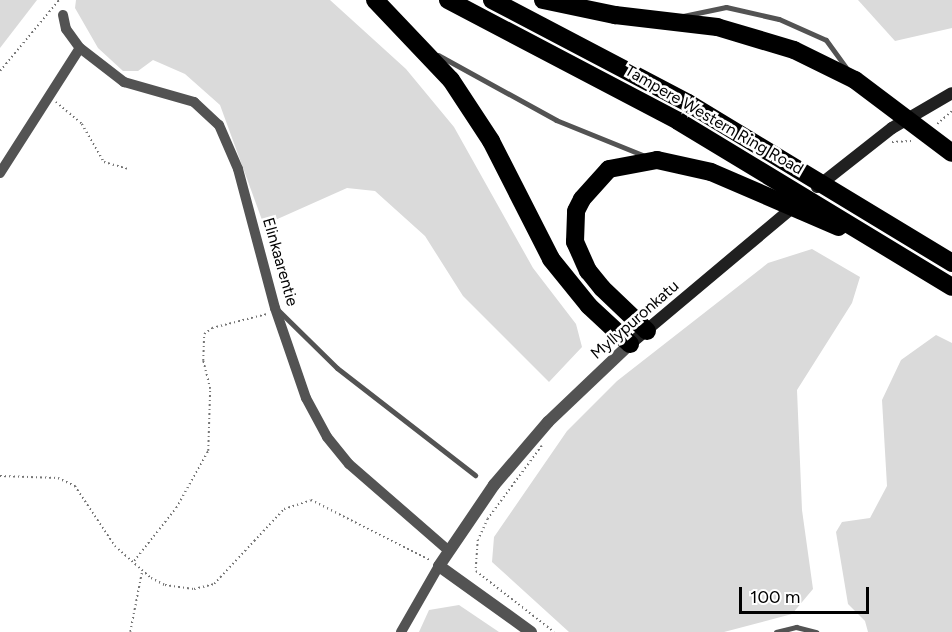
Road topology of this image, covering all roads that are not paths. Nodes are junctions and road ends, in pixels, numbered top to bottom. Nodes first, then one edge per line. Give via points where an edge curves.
1 (375, 0) edge
2 (448, 0) edge
3 (492, 0) edge
4 (543, 0) edge
5 (63, 15) dead end
6 (419, 44) junction
7 (80, 48) junction
8 (952, 93) edge
9 (908, 118) junction
10 (952, 153) edge
11 (657, 160) junction
12 (0, 173) edge
13 (911, 260) junction
14 (952, 263) edge
15 (952, 287) edge
16 (276, 310) junction
17 (646, 331) junction
18 (630, 344) junction
19 (475, 475) dead end
20 (448, 550) junction
21 (439, 566) junction
22 (401, 632) edge
23 (531, 632) edge
24 (776, 632) edge
25 (816, 632) edge

1 - 6 highway
2 - 13 highway, Tampere Western Ring Road via 678,121
3 - 14 highway, Tampere Western Ring Road via 688,103
4 - 9 highway via 758,37 822,62
5 - 7 street, Elinkaarentie via 66,29
6 - 11 lane via 556,120
6 - 18 highway via 451,80 491,141 551,260 589,306
7 - 12 street
7 - 16 street, Elinkaarentie via 124,82 194,102 219,125 238,169
8 - 9 main road, Myllypuronkatu
9 - 10 highway
9 - 17 main road, Myllypuronkatu via 852,159
11 - 13 highway via 739,181
11 - 17 highway via 618,166 598,177 582,199 574,226 588,271
13 - 15 highway, Tampere Western Ring Road
16 - 19 lane via 337,368
16 - 20 street, Elinkaarentie via 306,398 327,437 349,464
17 - 18 main road, Myllypuronkatu
18 - 20 street, Myllypuronkatu via 548,422 494,485
20 - 21 street, Myllypuronkatu
21 - 22 street, Myllypuronkatu
21 - 23 street
24 - 25 lane via 796,627

